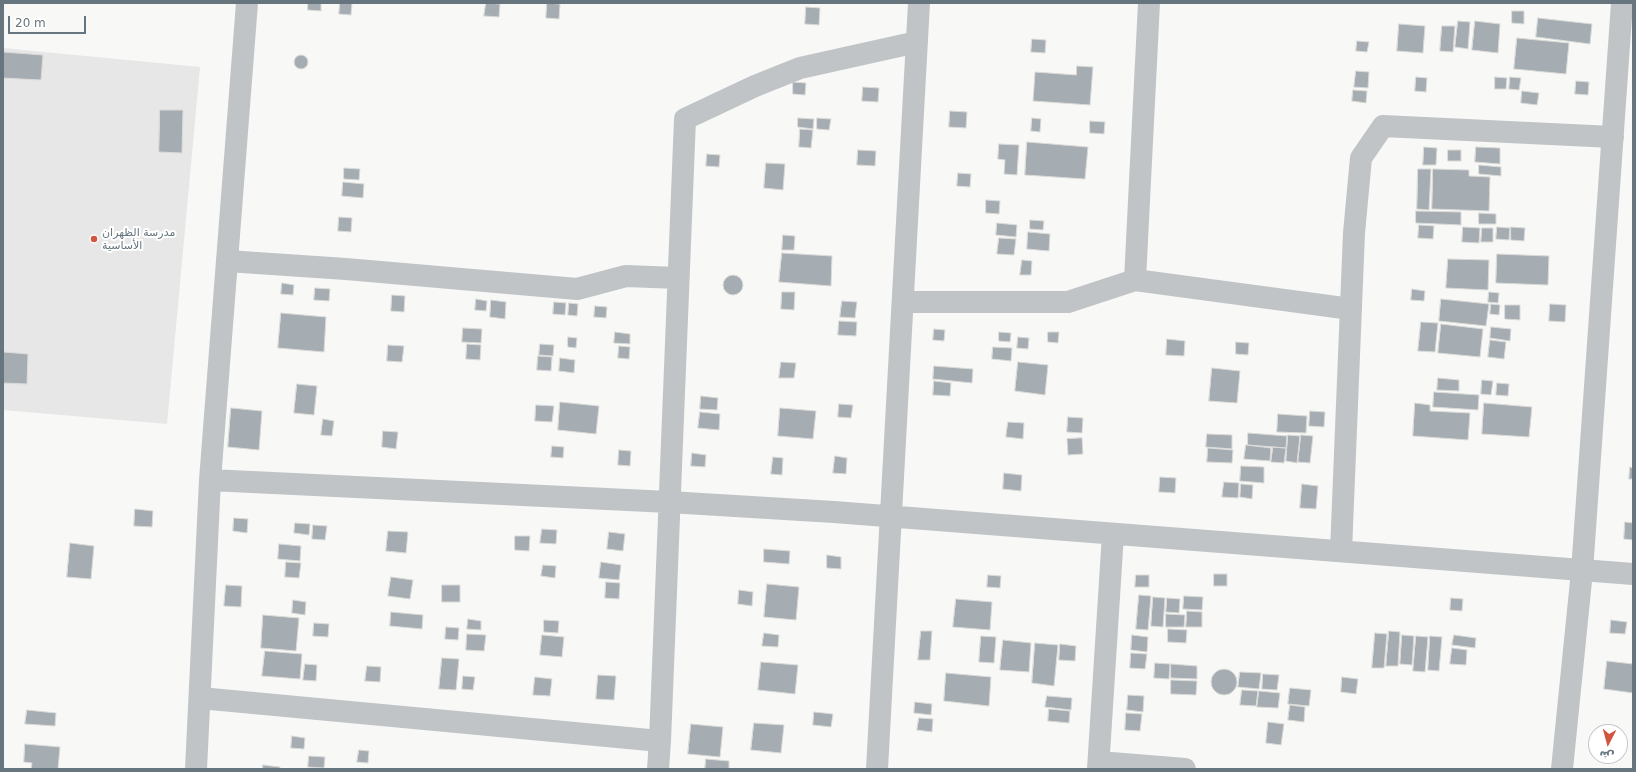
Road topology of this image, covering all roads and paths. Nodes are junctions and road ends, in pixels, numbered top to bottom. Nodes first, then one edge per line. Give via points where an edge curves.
1 (247, 3) edge
2 (919, 3) edge
3 (1149, 3) edge
4 (1622, 3) edge
5 (917, 42) junction
6 (1624, 115) edge
7 (1613, 137) junction
8 (227, 261) junction
9 (678, 278) junction
10 (1135, 280) junction
11 (903, 302) junction
12 (1351, 309) junction
13 (210, 480) junction
14 (669, 502) junction
15 (892, 517) junction
16 (1113, 534) junction
17 (1341, 551) junction
18 (1582, 571) junction
19 (1633, 574) edge
20 (200, 698) junction
21 (660, 741) junction
22 (1098, 766) edge
23 (196, 769) edge
24 (658, 769) edge
25 (877, 769) edge
26 (1185, 769) edge
27 (1562, 769) edge

1 - 8 street
2 - 5 street
3 - 10 street
4 - 6 street
5 - 9 street via 800,68 684,119
5 - 11 street
6 - 7 street
7 - 12 street via 1383,126 1361,158 1354,232
7 - 18 street
8 - 9 street via 577,289 626,276
8 - 13 street
9 - 14 street
10 - 11 street via 1068,302
10 - 12 street
11 - 15 street
12 - 17 street
13 - 14 street
13 - 20 street
14 - 15 street
14 - 21 street
15 - 16 street
15 - 25 street
16 - 17 street
16 - 22 street
17 - 18 street
18 - 19 street
18 - 27 street
20 - 21 street
20 - 23 street
21 - 24 street
22 - 26 street

